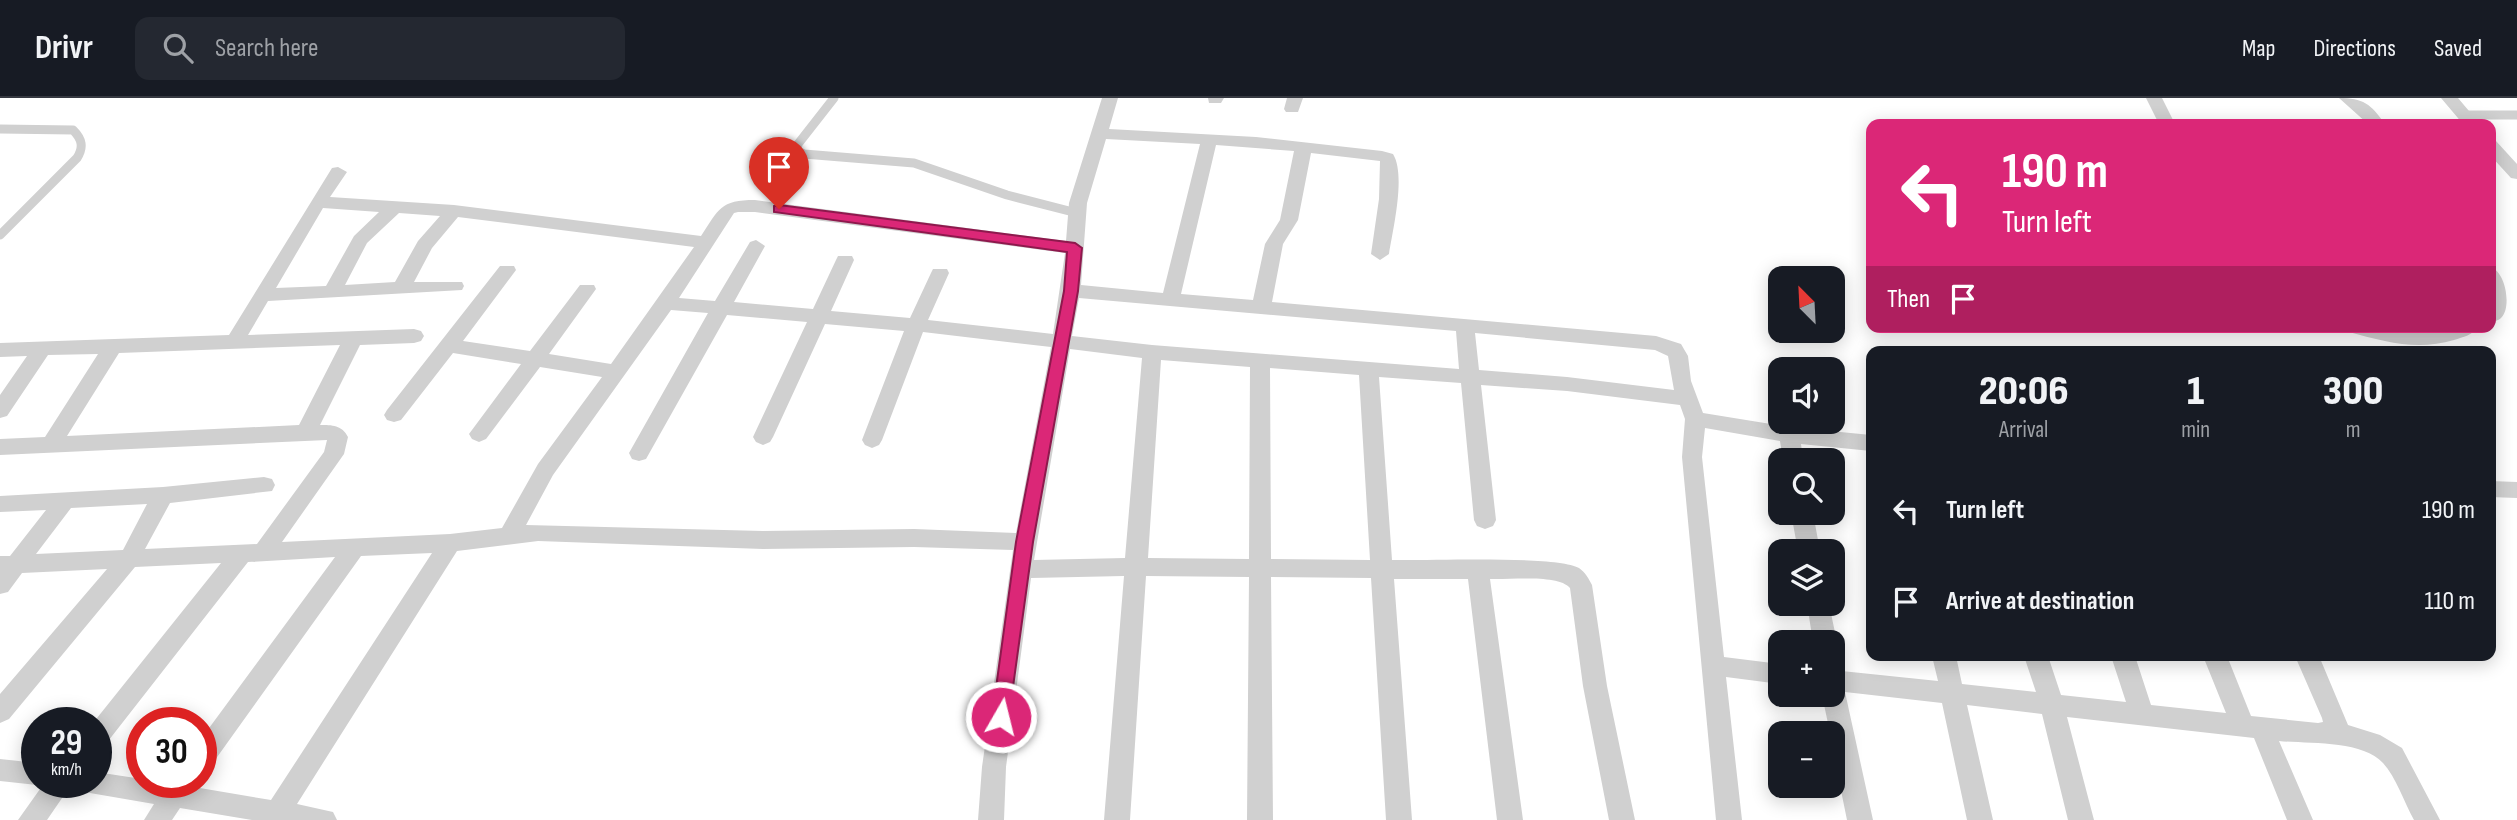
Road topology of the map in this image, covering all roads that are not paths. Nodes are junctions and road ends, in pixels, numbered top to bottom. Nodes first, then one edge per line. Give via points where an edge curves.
1 (834, 98) edge
2 (1110, 98) edge
3 (2154, 98) edge
4 (2347, 98) edge
5 (2449, 98) edge
6 (2517, 115) edge
7 (2164, 119) edge
8 (2372, 119) edge
9 (2468, 119) edge
10 (0, 129) edge
11 (1098, 134) junction
12 (1209, 141) junction
13 (1303, 148) junction
14 (2496, 151) edge
15 (338, 172) dead end
16 (2517, 174) edge
17 (318, 202) junction
18 (396, 206) junction
19 (454, 211) junction
20 (1077, 213) junction
21 (0, 235) edge
22 (705, 242) junction
23 (756, 246) dead end
24 (1075, 248) junction
25 (1380, 254) dead end
26 (845, 260) dead end
27 (507, 270) dead end
28 (940, 273) dead end
29 (455, 286) dead end
30 (401, 288) junction
31 (587, 289) dead end
32 (1071, 291) junction
33 (332, 292) junction
34 (262, 295) junction
35 (1171, 298) junction
36 (666, 303) junction
37 (1261, 306) junction
38 (719, 309) junction
39 (818, 316) junction
40 (916, 325) junction
41 (1465, 326) junction
42 (2377, 333) edge
43 (2456, 333) edge
44 (414, 336) dead end
45 (354, 337) junction
46 (1062, 340) junction
47 (235, 341) junction
48 (447, 345) junction
49 (113, 346) junction
50 (43, 348) junction
51 (0, 350) edge
52 (1152, 352) junction
53 (538, 358) junction
54 (1260, 360) junction
55 (1368, 368) junction
56 (617, 372) junction
57 (1470, 376) junction
58 (1692, 409) junction
59 (0, 411) edge
60 (394, 415) dead end
61 (306, 432) junction
62 (479, 434) dead end
63 (1789, 436) junction
64 (763, 437) dead end
65 (872, 440) dead end
66 (1866, 443) edge
67 (51, 445) junction
68 (0, 447) edge
69 (1791, 448) edge
70 (639, 453) dead end
71 (264, 485) dead end
72 (2496, 489) edge
73 (2517, 490) edge
74 (163, 495) junction
75 (65, 501) junction
76 (0, 505) edge
77 (1485, 520) dead end
78 (510, 534) junction
79 (1025, 542) junction
80 (450, 543) junction
81 (355, 547) junction
82 (253, 552) junction
83 (129, 559) junction
84 (9, 564) edge
85 (1137, 567) junction
86 (1258, 568) junction
87 (1021, 569) junction
88 (1380, 569) junction
89 (1478, 571) junction
90 (0, 585) edge
91 (1945, 661) edge
92 (2038, 661) edge
93 (2125, 661) edge
94 (2219, 661) edge
95 (2309, 661) edge
96 (1715, 666) junction
97 (1768, 673) edge
98 (1845, 683) edge
99 (1952, 694) junction
100 (2052, 705) junction
101 (1837, 707) edge
102 (0, 712) edge
103 (2143, 716) junction
104 (112, 718) edge
105 (2252, 727) junction
106 (2331, 732) junction
107 (217, 737) edge
108 (0, 770) edge
109 (21, 772) edge
110 (48, 798) edge
111 (172, 798) edge
112 (211, 798) edge
113 (274, 816) edge
114 (31, 820) edge
115 (156, 820) edge
116 (324, 820) edge
117 (992, 820) edge
118 (1117, 820) edge
119 (1260, 820) edge
120 (1399, 820) edge
121 (1510, 820) edge
122 (1622, 820) edge
123 (1730, 820) edge
124 (1860, 820) edge
125 (1980, 820) edge
126 (2081, 820) edge
127 (2300, 820) edge
128 (2427, 820) edge

1 - 20 lane via 797,151 914,163
2 - 11 street
3 - 7 street
4 - 8 street
5 - 9 street
6 - 9 lane
10 - 21 lane via 73,130 82,144 77,158
11 - 12 street
11 - 20 street
12 - 13 street
12 - 35 street
13 - 25 street via 1387,158 1388,199
13 - 37 street via 1296,197 1274,244
14 - 16 street
15 - 17 street
17 - 18 street
17 - 34 street
18 - 19 street
18 - 33 street via 360,240
19 - 22 street
19 - 30 street via 424,245
20 - 24 street
22 - 24 street via 728,209 744,205
22 - 36 street
23 - 38 street
24 - 32 street
26 - 39 street
27 - 48 street
28 - 40 street
29 - 30 street
30 - 33 street
31 - 53 street
32 - 35 street
32 - 46 street
33 - 34 street
34 - 47 street
35 - 37 street
36 - 38 street
36 - 56 street
37 - 41 street
38 - 39 street
38 - 70 street
39 - 40 street
39 - 64 street
40 - 46 street
40 - 65 street
41 - 57 street
41 - 58 street via 1665,345 1678,356
42 - 43 street via 2404,341 2440,340
44 - 45 street
45 - 47 street
45 - 61 street
46 - 52 street
46 - 79 street
47 - 49 street
48 - 53 street
48 - 60 street
49 - 50 street
49 - 67 street
50 - 51 street
50 - 59 street
52 - 54 street
52 - 85 street
53 - 56 street
53 - 62 street
54 - 55 street
54 - 86 street
55 - 57 street
55 - 88 street
56 - 78 street via 539,479
57 - 58 street
57 - 77 street
58 - 63 street
58 - 96 street via 1692,457
61 - 67 street
61 - 82 street via 332,433 338,444
63 - 66 street
63 - 69 street
67 - 68 street
71 - 74 street
72 - 73 street
74 - 75 street
74 - 83 street
75 - 76 street
75 - 84 street
78 - 79 street
78 - 80 street
79 - 87 street
80 - 81 street
80 - 113 street
81 - 82 street
81 - 107 street
82 - 83 street
82 - 104 street
83 - 84 street
83 - 102 street
84 - 90 street
85 - 86 street
85 - 87 street
85 - 118 street
86 - 88 street
86 - 119 street
87 - 117 street via 994,767
88 - 89 street
88 - 120 street
89 - 121 street
89 - 122 street via 1553,572 1572,575 1581,585 1595,686
91 - 99 street
92 - 100 street
93 - 103 street
94 - 105 street
95 - 106 street via 2334,718 2336,727
96 - 97 street
96 - 123 street
98 - 99 street
99 - 100 street
99 - 125 street
100 - 103 street
100 - 126 street
101 - 124 street
103 - 105 street
105 - 106 street
105 - 127 street
106 - 128 street via 2384,748 2402,768
108 - 109 street
110 - 114 street
111 - 115 street
112 - 113 street
113 - 116 street

